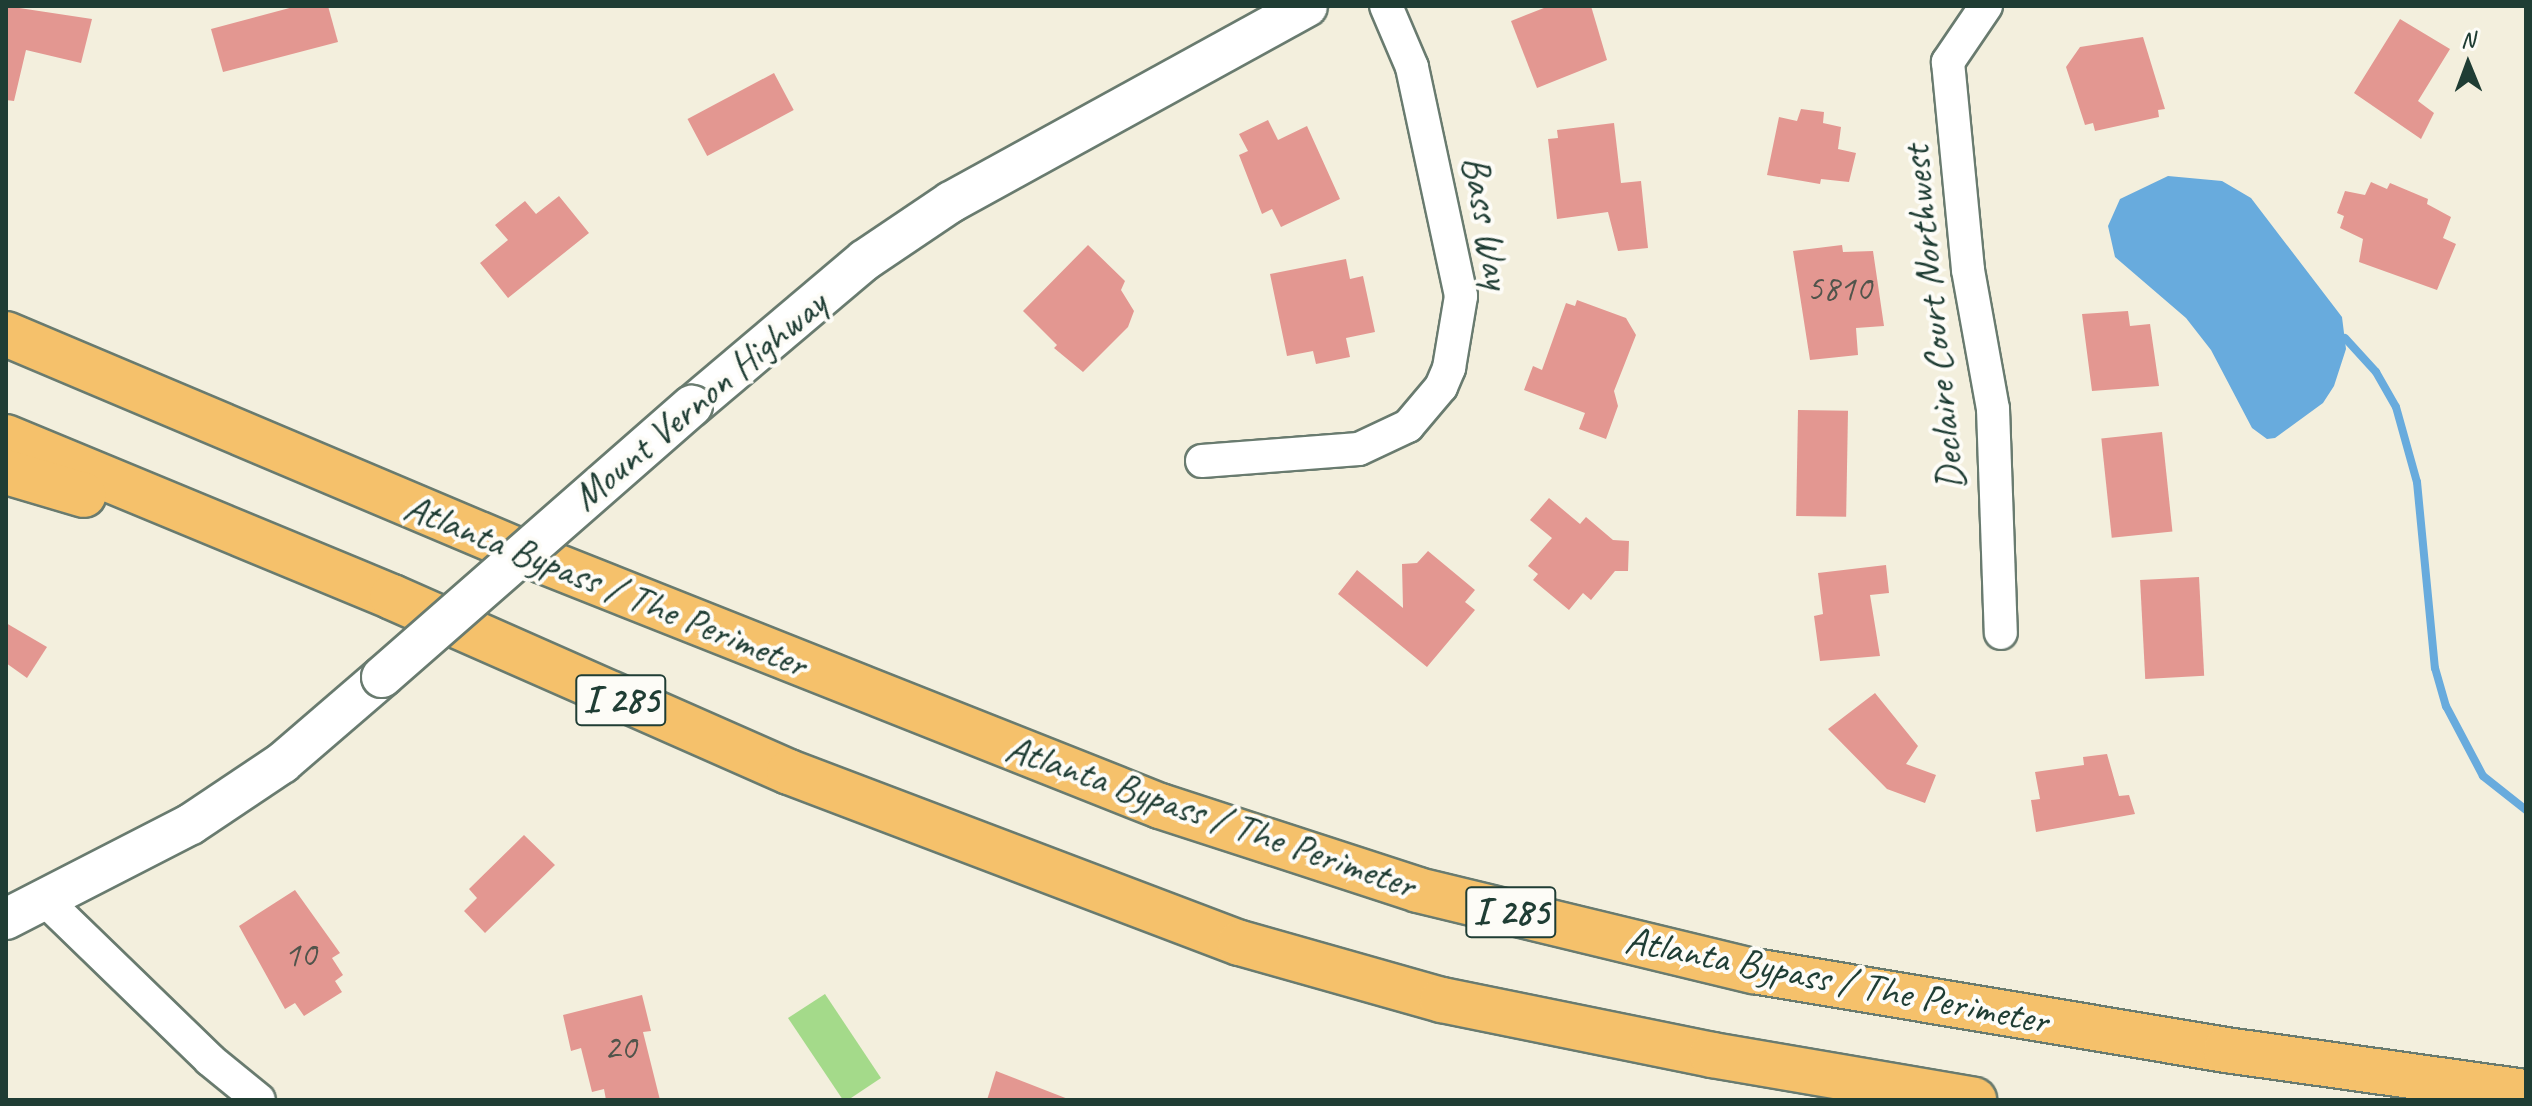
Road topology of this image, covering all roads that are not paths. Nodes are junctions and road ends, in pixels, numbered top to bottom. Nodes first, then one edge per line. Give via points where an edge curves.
1 (1307, 6) edge
2 (1386, 6) edge
3 (1986, 6) edge
4 (6, 334) edge
5 (6, 437) edge
6 (1202, 461) dead end
7 (6, 472) edge
8 (299, 558) junction
9 (2001, 633) dead end
10 (42, 897) junction
11 (6, 919) edge
12 (2526, 1092) edge
13 (259, 1100) edge
14 (1974, 1100) edge

1 - 10 street, Mount Vernon Highway, bridge via 951,202 865,260 282,763 191,824
2 - 6 street, Bass Way via 1412,67 1461,296 1449,368 1441,387 1408,426 1359,449
3 - 9 street, Declaire Court Northwest via 1948,62 1964,239 1993,409
4 - 12 highway, Atlanta Bypass / The Perimeter / I 285 via 543,561 1145,800 1418,890 1754,971 2226,1050
5 - 8 highway, I 285
7 - 8 highway
8 - 14 highway, I 285 via 789,772 1240,943 1442,1000 1712,1055
10 - 11 street, Mount Vernon Highway
10 - 13 street via 210,1060

